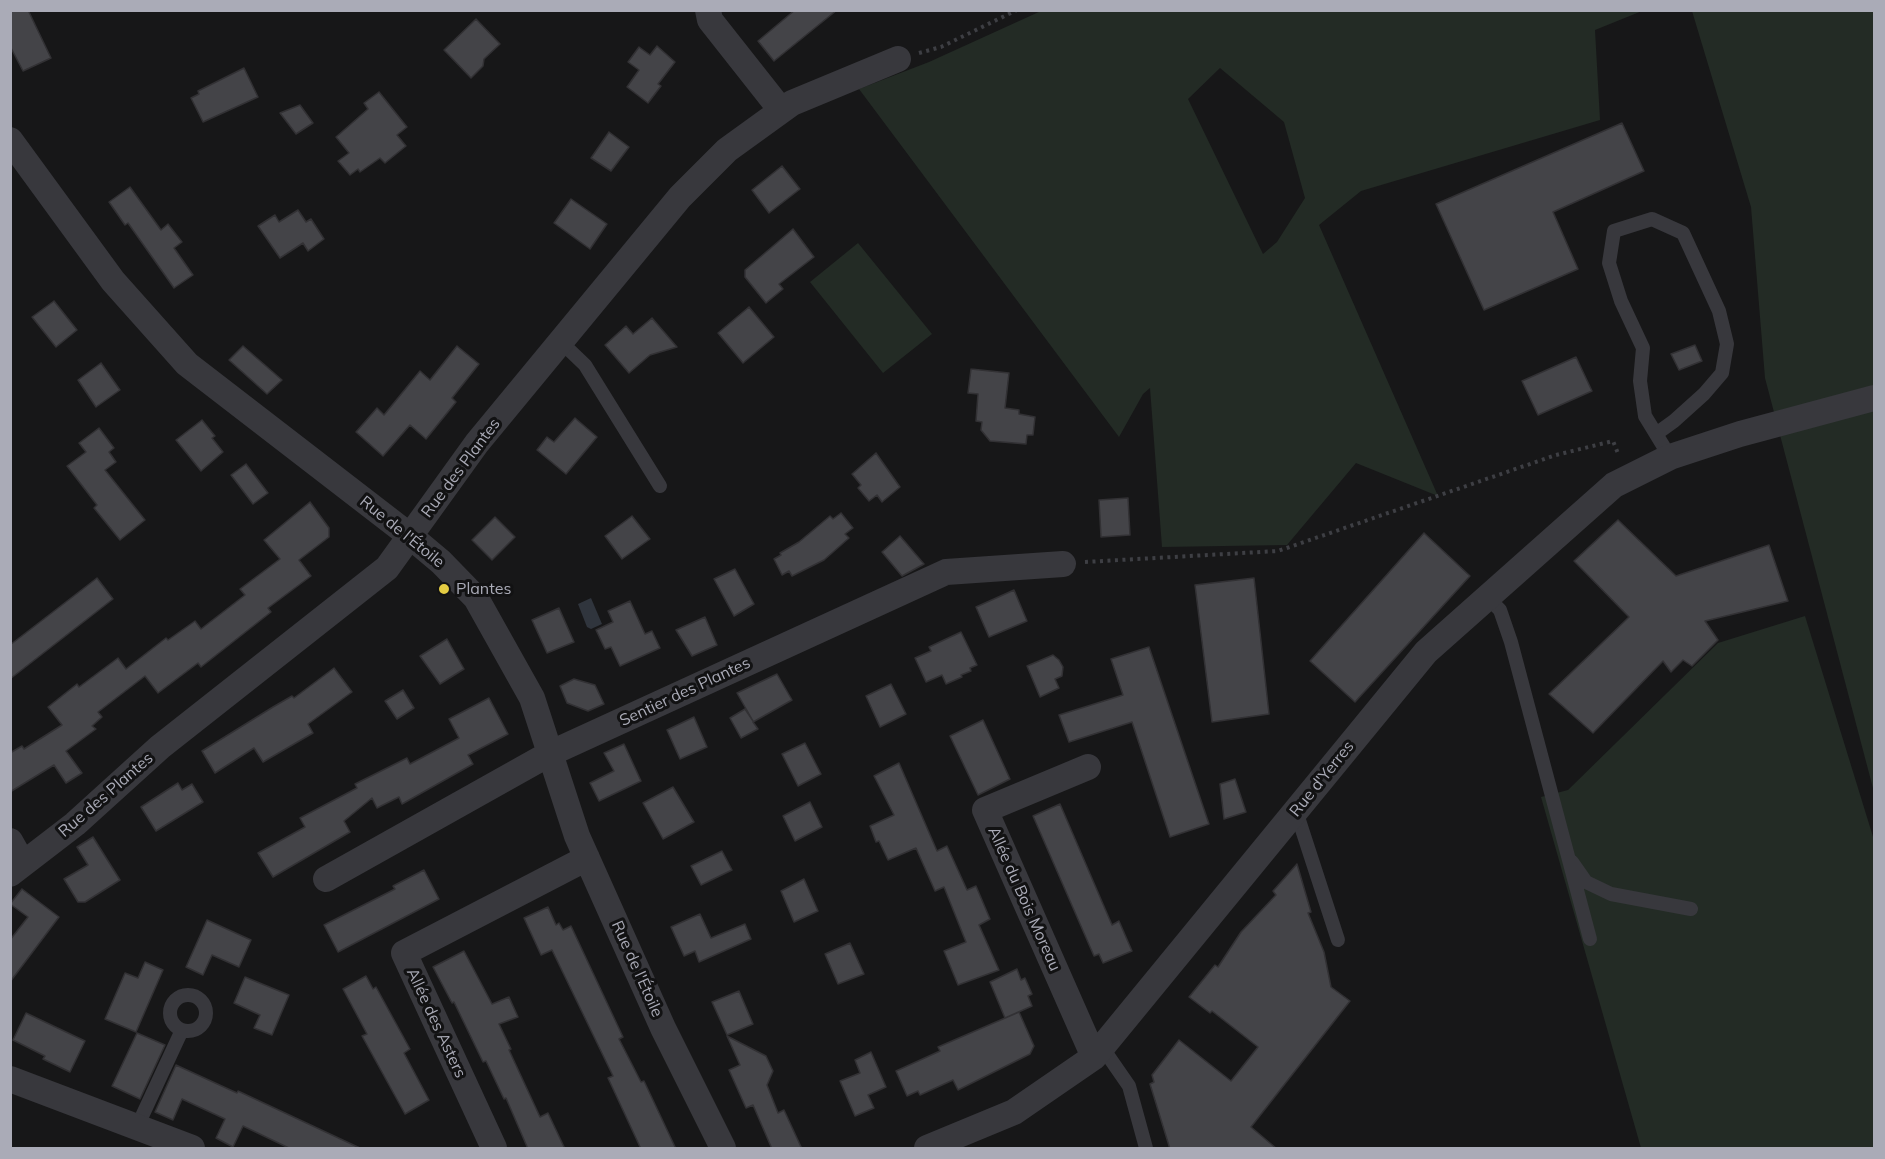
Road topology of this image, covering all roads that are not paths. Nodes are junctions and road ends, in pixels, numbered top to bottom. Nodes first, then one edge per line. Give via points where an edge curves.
1 (708, 10) edge
2 (898, 59) road end
3 (782, 110) junction
4 (10, 140) edge
5 (561, 342) junction
6 (1875, 398) edge
7 (1656, 434) junction
8 (1670, 458) junction
9 (660, 486) dead end
10 (410, 536) junction
11 (1062, 564) road end
12 (1487, 597) junction
13 (549, 754) junction
14 (1088, 767) dead end
15 (1296, 811) junction
16 (10, 841) edge
17 (1567, 856) junction
18 (587, 858) junction
19 (17, 869) edge
20 (326, 879) dead end
21 (1691, 909) dead end
22 (1590, 939) dead end
23 (1338, 940) dead end
24 (182, 1030) dead end
25 (1098, 1052) junction
26 (10, 1079) edge
27 (137, 1127) junction
28 (192, 1149) edge
29 (494, 1149) edge
30 (723, 1149) edge
31 (927, 1149) edge
32 (1146, 1149) edge

1 - 3 street via 710,20
2 - 3 street, Rue des Plantes via 792,102
3 - 5 street, Rue des Plantes via 727,150 680,197
4 - 10 street, Rue de l'Étoile via 112,281 187,364
5 - 9 lane via 585,365
5 - 10 street, Rue des Plantes via 477,443
6 - 8 street, Rue d'Yerres via 1740,434
7 - 7 lane via 1645,416 1640,381 1643,348 1608,263 1614,231 1652,219 1683,233 1719,311 1727,344 1722,374 1697,401
7 - 8 lane
8 - 12 street, Rue d'Yerres via 1614,485
10 - 13 street, Rue de l'Étoile via 476,598 532,698
10 - 19 street, Rue des Plantes via 387,568 160,747 75,824
11 - 13 street, Sentier des Plantes via 946,572
12 - 15 street, Rue d'Yerres via 1426,652
12 - 17 lane via 1500,610 1511,642
13 - 18 street, Rue de l'Étoile
13 - 20 street, Sentier des Plantes
14 - 25 street, Allée du Bois Moreau via 985,810
15 - 23 lane
15 - 25 street, Rue d'Yerres
16 - 19 street
17 - 21 lane via 1586,882 1611,894
17 - 22 lane
18 - 29 street, Allée des Asters via 404,954
18 - 30 street, Rue de l'Étoile via 663,1028
24 - 27 lane
25 - 31 street, Rue d'Yerres via 1014,1112
25 - 32 lane via 1129,1086
26 - 27 street
27 - 28 street

